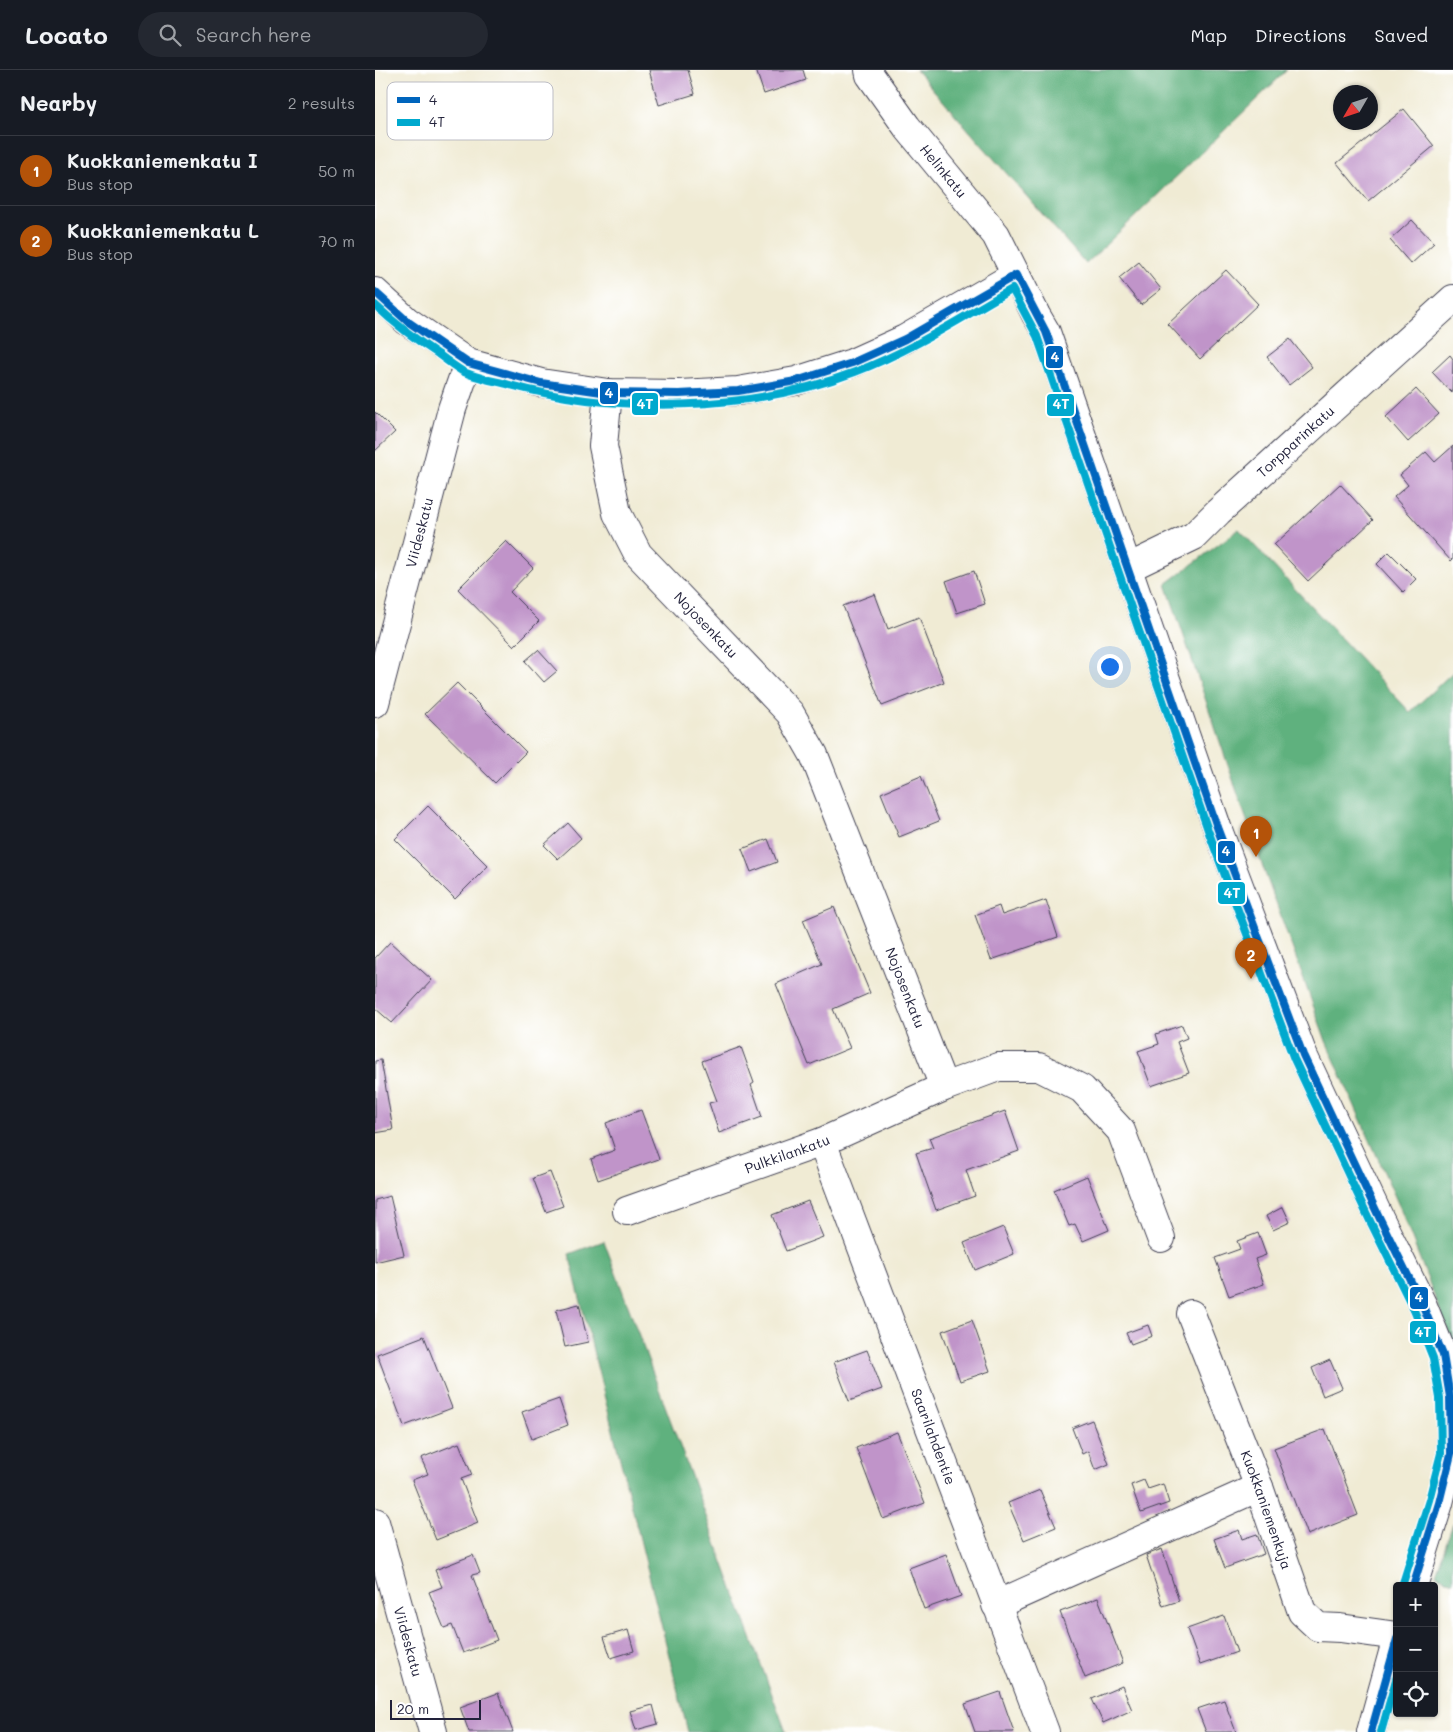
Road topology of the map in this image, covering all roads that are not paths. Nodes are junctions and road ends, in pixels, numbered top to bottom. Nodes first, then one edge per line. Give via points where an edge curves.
1 (869, 70) edge
2 (1016, 275) junction
3 (375, 292) edge
4 (1453, 299) edge
5 (468, 363) junction
6 (608, 393) junction
7 (1128, 568) junction
8 (375, 703) edge
9 (944, 1087) junction
10 (822, 1142) junction
11 (627, 1211) dead end
12 (1161, 1238) dead end
13 (1191, 1314) dead end
14 (1259, 1487) junction
15 (375, 1522) edge
16 (1414, 1582) edge
17 (996, 1605) junction
18 (1393, 1636) edge
19 (1393, 1652) edge
20 (433, 1732) edge
21 (1045, 1732) edge
22 (1371, 1732) edge

1 - 2 street, Helinkatu via 907,127 996,235
2 - 6 street via 905,339 796,381 738,391
2 - 7 street, Helinkatu via 1046,332
3 - 5 street via 407,321
4 - 7 street, Torpparinkatu via 1194,536
5 - 6 street via 541,383
5 - 8 street, Viideskatu via 452,409
6 - 9 street, Nojosenkatu via 603,446 617,513 638,554 790,713 814,755
7 - 16 street, Helinkatu via 1218,830 1303,1055 1423,1306 1443,1355 1451,1397 1451,1454
9 - 10 street, Pulkkilankatu
9 - 12 street via 999,1067 1039,1067 1082,1089 1121,1131
10 - 11 street, Pulkkilankatu
10 - 17 street, Saarilahdentie
13 - 14 street, Kuokkaniemenkuja
14 - 17 street
14 - 18 street, Kuokkaniemenkuja via 1302,1612 1318,1627
15 - 20 street, Viideskatu
17 - 21 street, Saarilahdentie
19 - 22 street

